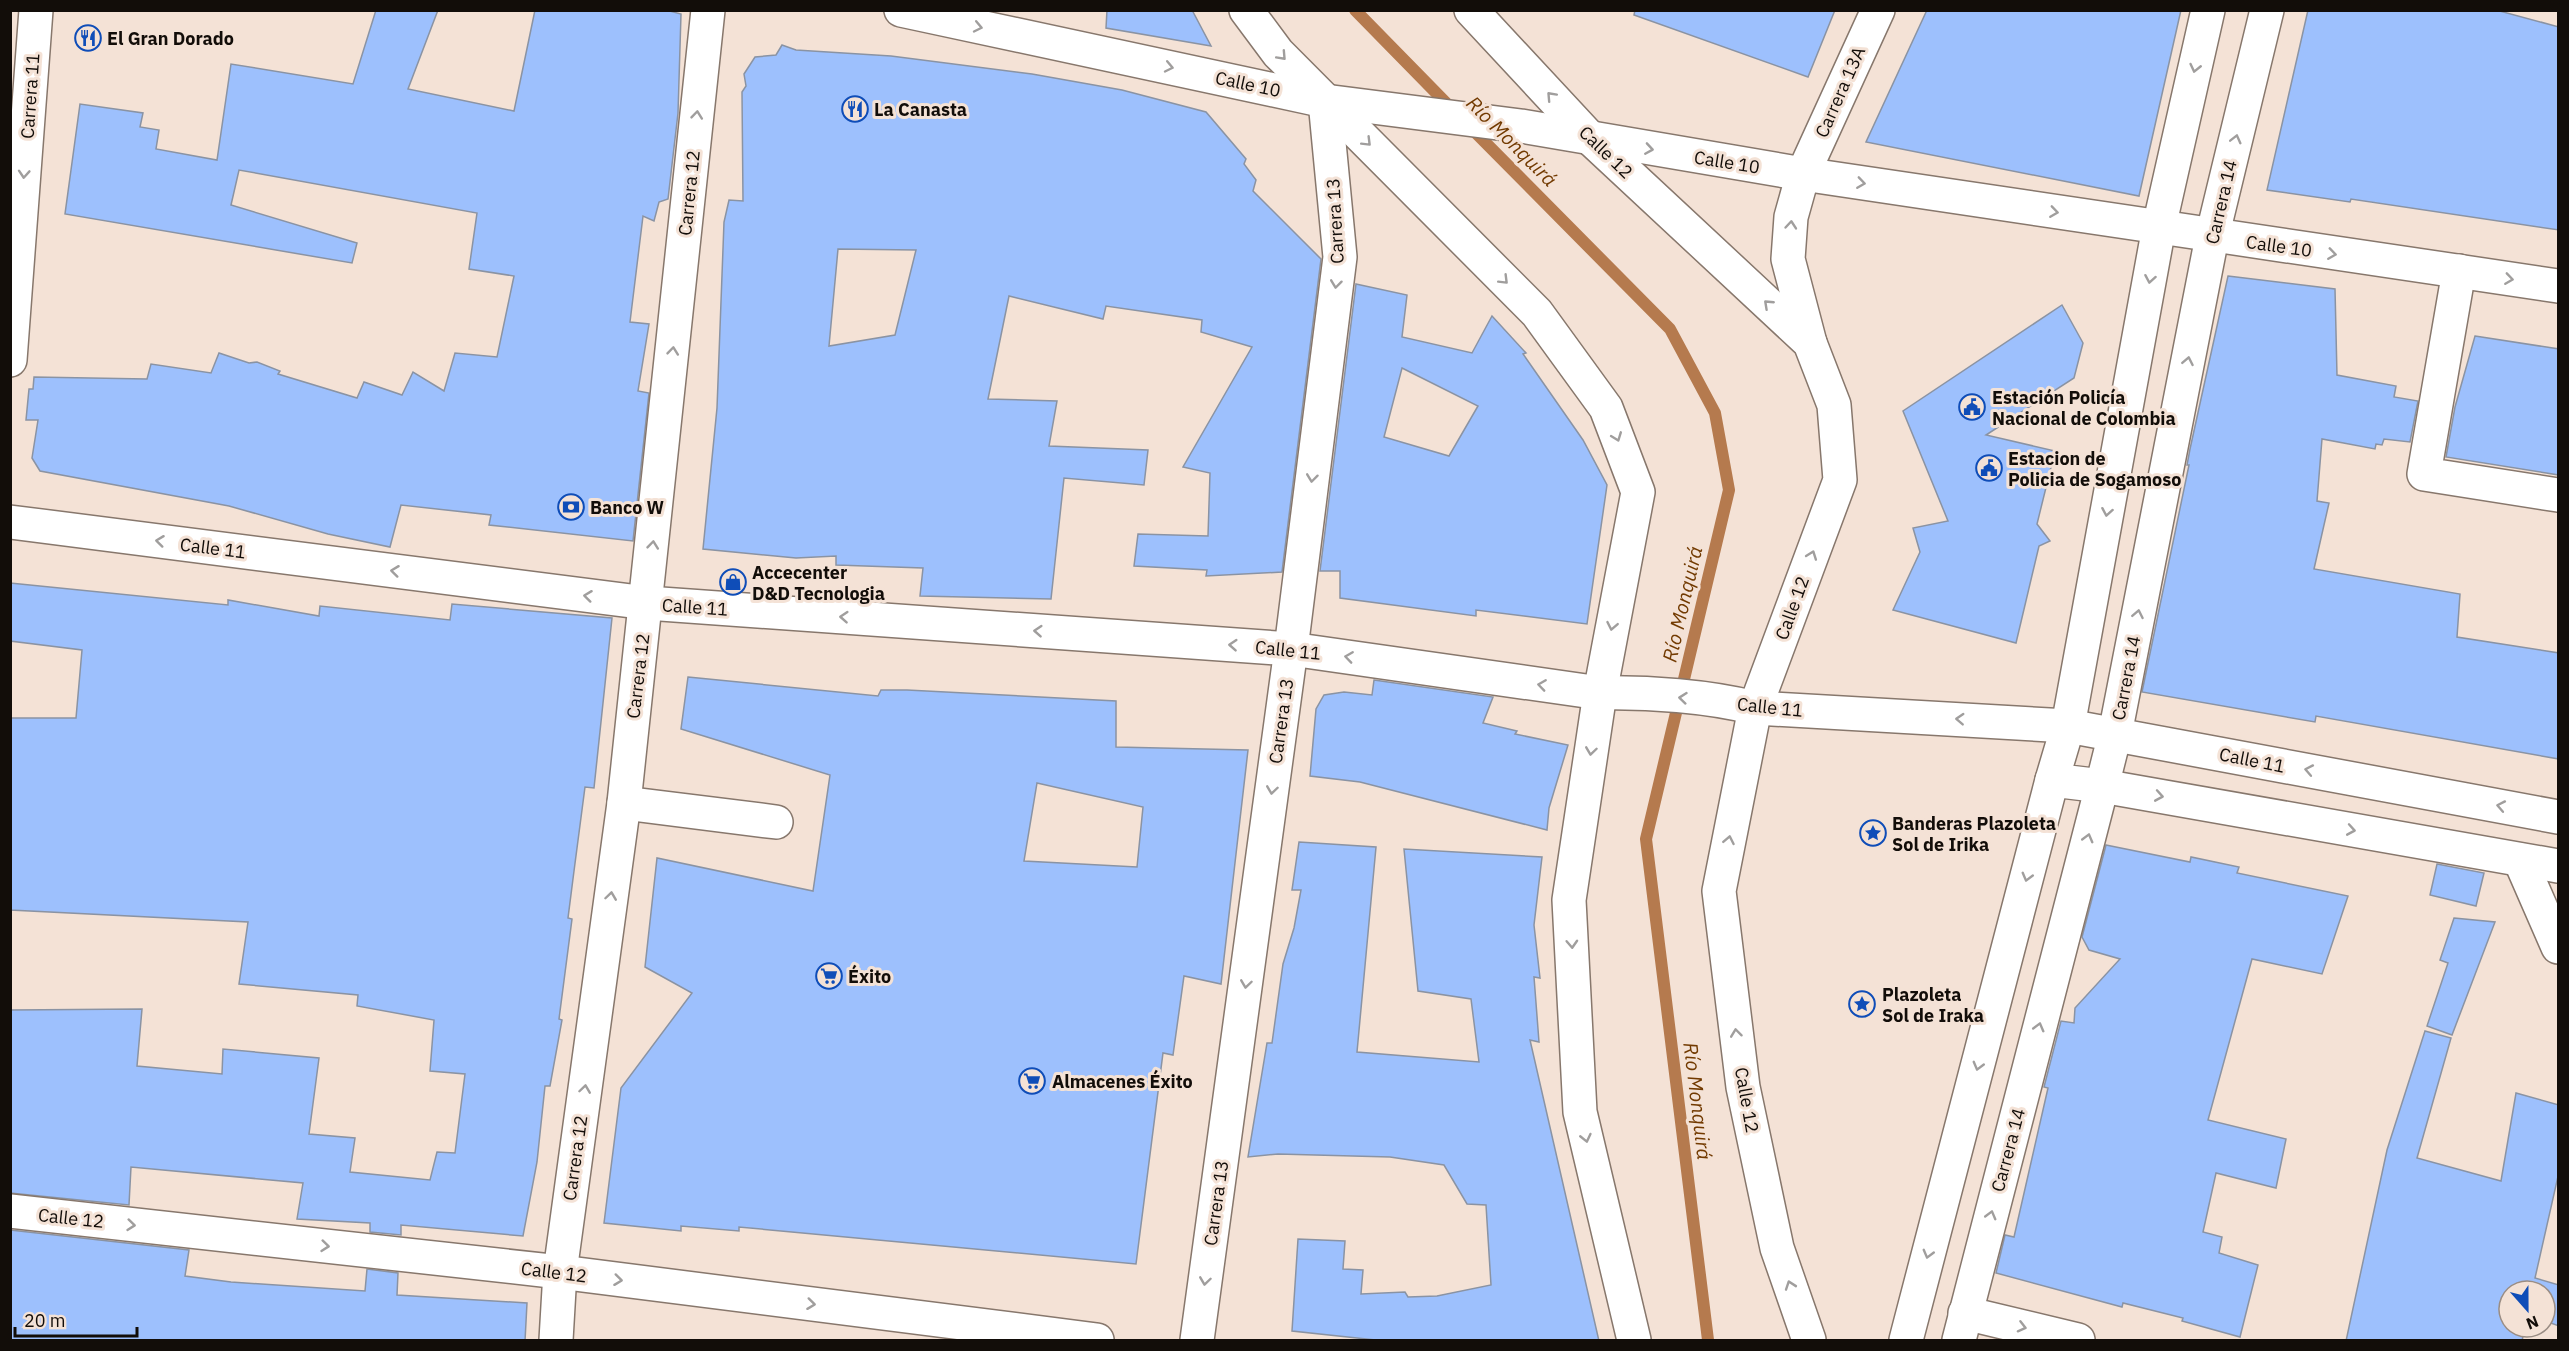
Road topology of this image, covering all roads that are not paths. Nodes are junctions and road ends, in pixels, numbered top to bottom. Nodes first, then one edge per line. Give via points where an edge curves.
1 (36, 10) edge
2 (708, 10) edge
3 (901, 10) edge
4 (1246, 10) edge
5 (1471, 10) edge
6 (1878, 10) edge
7 (2208, 10) edge
8 (2267, 10) edge
9 (1325, 101) junction
10 (1591, 139) junction
11 (1803, 174) junction
12 (2159, 227) junction
13 (2212, 237) junction
14 (2459, 271) junction
15 (2559, 286) edge
16 (1810, 343) junction
17 (10, 360) edge
18 (2559, 495) edge
19 (10, 522) edge
20 (646, 603) junction
21 (1291, 649) junction
22 (1614, 693) junction
23 (1746, 706) junction
24 (2068, 726) junction
25 (2115, 734) junction
26 (2052, 780) junction
27 (2102, 786) junction
28 (624, 803) junction
29 (2559, 817) edge
30 (776, 822) dead end
31 (2520, 860) junction
32 (2559, 866) edge
33 (2559, 947) edge
34 (10, 1211) edge
35 (560, 1272) junction
36 (1962, 1327) edge
37 (942, 1331) edge
38 (556, 1341) edge
39 (1096, 1341) edge
40 (1197, 1341) edge
41 (1634, 1341) edge
42 (1809, 1341) edge
43 (1906, 1341) edge
44 (2078, 1341) edge

1 -> 17 street, Carrera 11
20 -> 2 street, Carrera 12
3 -> 9 street, Calle 10
4 -> 9 street via 1278,52
10 -> 5 street, Calle 12
6 - 11 street, Carrera 13A
7 -> 12 street
13 -> 8 street, Carrera 14
9 - 10 street, Calle 10
9 -> 21 street, Carrera 13 via 1340,256
9 -> 22 street via 1537,313 1606,408 1638,492
10 -> 11 street, Calle 10
16 -> 10 street, Calle 12
11 -> 12 street, Calle 10
16 -> 11 street, Carrera 13A via 1788,259 1791,217
12 - 13 street, Calle 10
12 -> 24 street
13 -> 14 street, Calle 10
25 -> 13 street, Carrera 14
14 -> 15 street, Calle 10
14 - 18 street via 2424,474
23 -> 16 street, Calle 12 via 1840,480 1834,405
20 -> 19 street, Calle 11
21 -> 20 street, Calle 11
20 - 28 street, Carrera 12
22 -> 21 street, Calle 11
21 -> 40 street, Carrera 13
23 -> 22 street, Calle 11
22 -> 41 street via 1569,900 1580,1112
24 -> 23 street, Calle 11
42 -> 23 street, Calle 12 via 1777,1248 1743,1087 1719,891
24 - 25 street, Calle 11
24 - 26 street
25 - 27 street, Carrera 14
29 -> 25 street, Calle 11
26 - 27 street
26 -> 43 street
27 -> 31 street
36 -> 27 street, Carrera 14
28 - 30 street
35 -> 28 street, Carrera 12
31 - 32 street
31 - 33 street
34 -> 35 street, Calle 12
35 -> 37 street, Calle 12
35 - 38 street, Carrera 12
36 -> 44 street
37 - 39 street, Calle 12

